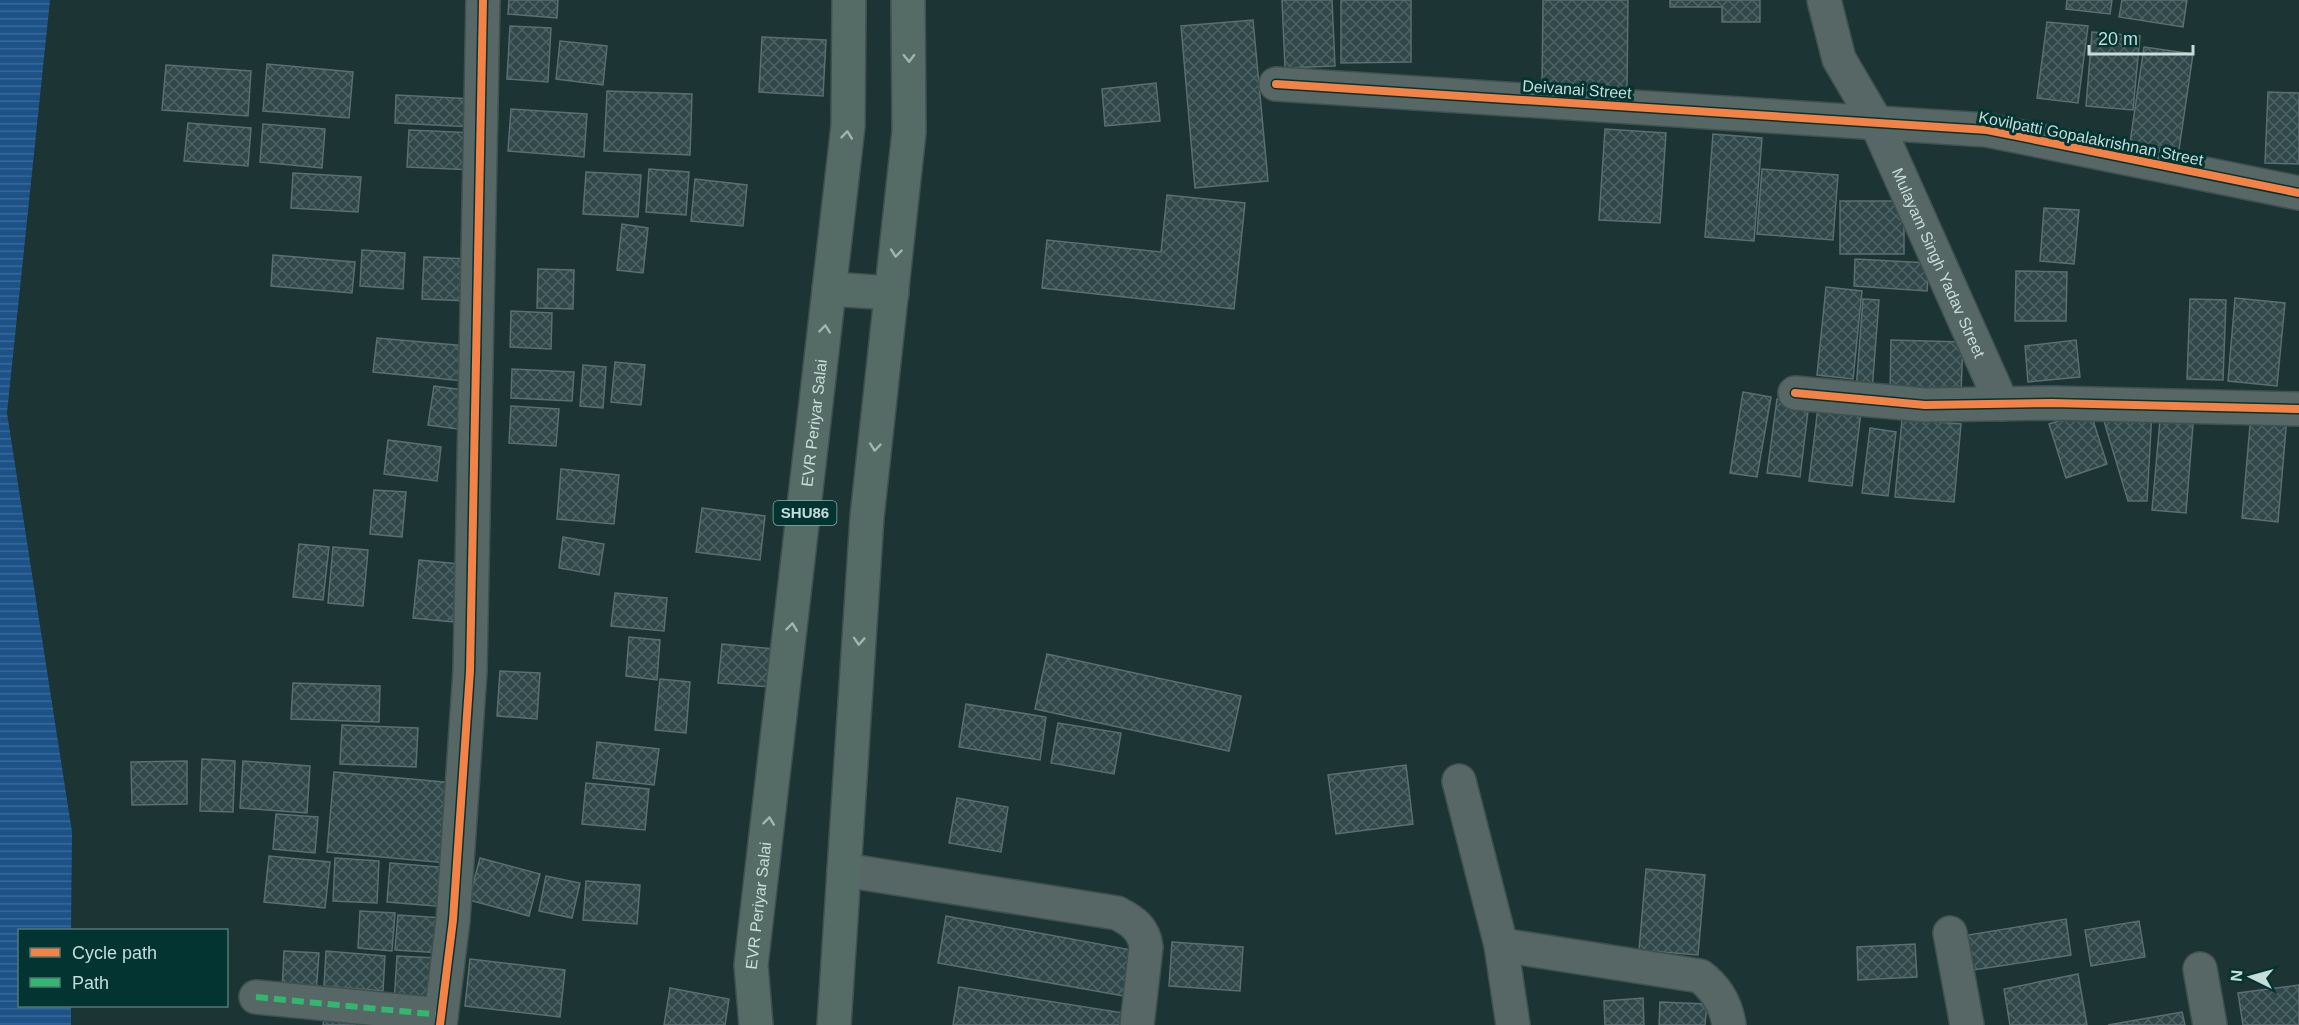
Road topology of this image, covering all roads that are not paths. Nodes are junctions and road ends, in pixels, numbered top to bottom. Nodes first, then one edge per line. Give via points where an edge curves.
1 (483, 0) edge
2 (849, 0) edge
3 (908, 0) edge
4 (1824, 0) edge
5 (1276, 84) dead end
6 (1876, 122) junction
7 (2299, 193) edge
8 (829, 289) junction
9 (892, 293) junction
10 (1795, 393) dead end
11 (2002, 404) junction
12 (2299, 409) edge
13 (1459, 782) dead end
14 (844, 870) junction
15 (1950, 933) dead end
16 (1501, 945) junction
17 (2200, 969) dead end
18 (256, 997) dead end
19 (441, 1020) edge
20 (756, 1025) edge
21 (834, 1025) edge
22 (1137, 1025) edge
23 (1513, 1025) edge
24 (1729, 1025) edge
25 (1967, 1025) edge
26 (2210, 1025) edge

1 - 19 street via 470,671 453,920
8 -> 2 main road, EVR Periyar Salai / SHU86 via 848,126
3 -> 9 main road via 909,132
4 - 6 street, Mulayam Singh Yadav Street via 1839,59
5 - 6 street, Deivanai Street
6 - 7 street, Kovilpatti Gopalakrishnan Street via 1987,130
6 - 11 street, Mulayam Singh Yadav Street
8 - 9 main road
20 -> 8 main road, EVR Periyar Salai / SHU86 via 751,965
9 -> 14 main road via 867,516
10 - 11 street via 1925,405
11 - 12 street
13 - 16 street
14 - 21 main road
14 - 22 street via 1117,913 1130,919 1144,935 1146,947
15 - 25 street
16 - 23 street
16 - 24 street via 1700,976 1712,985
17 - 26 street
18 - 19 street

